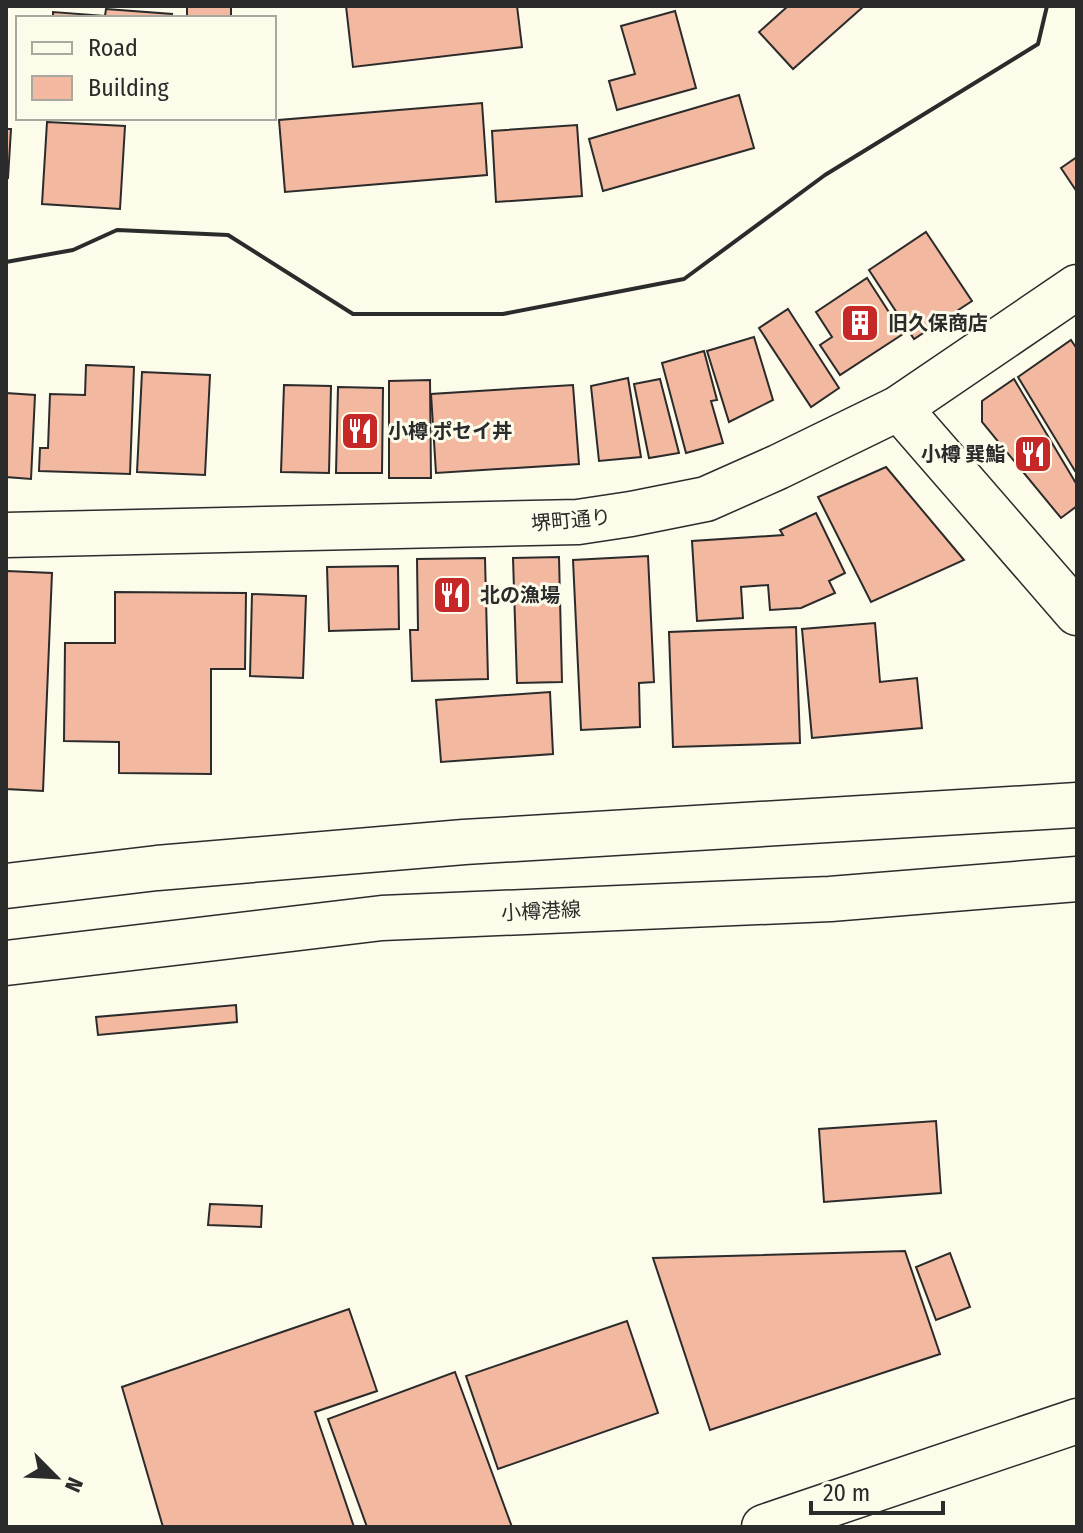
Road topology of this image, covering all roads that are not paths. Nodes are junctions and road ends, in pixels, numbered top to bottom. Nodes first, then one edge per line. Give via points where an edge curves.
1 (1077, 287) edge
2 (899, 408) junction
3 (6, 535) edge
4 (1077, 613) edge
5 (1077, 805) edge
6 (1077, 879) edge
7 (6, 886) edge
8 (6, 963) edge
9 (1077, 1421) edge
10 (764, 1527) edge

1 - 2 main road, 堺町通り
2 - 3 main road, 堺町通り via 706,499 578,522
2 - 4 main road
5 - 7 main road via 464,842
6 - 8 main road, 小樽港線 via 830,899 382,918
9 - 10 main road

